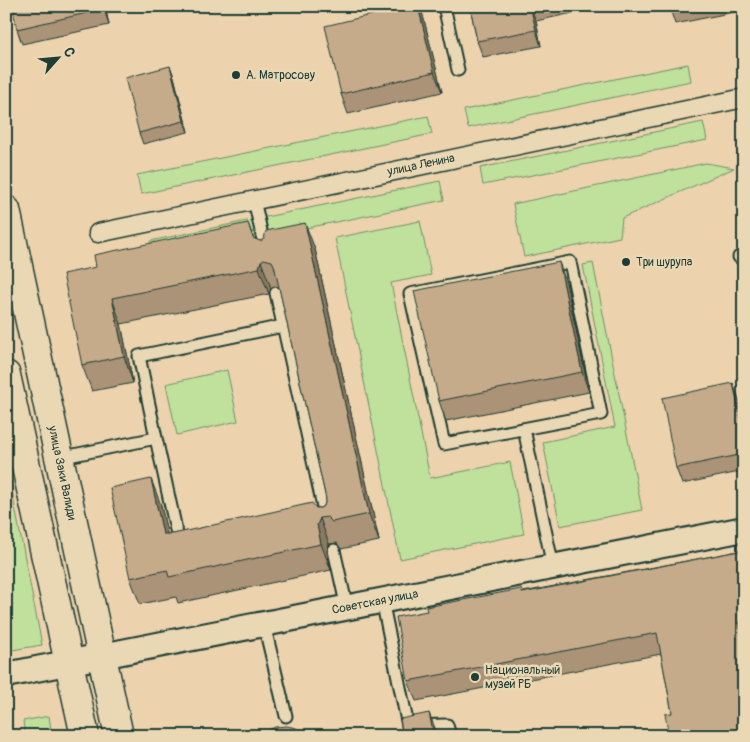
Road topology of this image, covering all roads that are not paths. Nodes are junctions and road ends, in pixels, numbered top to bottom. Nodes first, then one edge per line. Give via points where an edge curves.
1 (444, 6) edge
2 (458, 70) dead end
3 (744, 98) edge
4 (254, 200) junction
5 (6, 210) edge
6 (98, 233) dead end
7 (268, 260) edge
8 (276, 292) edge
9 (283, 326) junction
10 (6, 375) edge
11 (524, 429) junction
12 (156, 438) junction
13 (59, 458) junction
14 (324, 524) edge
15 (744, 528) edge
16 (334, 550) edge
17 (191, 551) edge
18 (553, 567) junction
19 (382, 600) junction
20 (347, 608) junction
21 (264, 624) junction
22 (102, 656) junction
23 (68, 663) junction
24 (6, 675) edge
25 (286, 716) dead end
26 (85, 736) edge
27 (118, 736) edge
28 (450, 736) edge

1 - 2 lane
3 - 4 street, улица Ленина
4 - 6 street, улица Ленина
4 - 7 lane
5 - 13 main road, улица Заки Валиди
8 - 9 lane
9 - 12 lane via 139,356
9 - 14 lane
10 - 23 main road
11 - 11 lane via 601,414 570,262 410,294 444,444
11 - 18 lane
12 - 13 lane
12 - 17 lane via 181,553
13 - 22 main road, улица Заки Валиди
15 - 18 street, Советская улица
16 - 20 lane
18 - 19 street, Советская улица
19 - 20 street, Советская улица
19 - 28 lane via 408,726 447,725
20 - 21 street, Советская улица
21 - 22 street, Советская улица
21 - 25 lane
22 - 23 street, Советская улица
22 - 27 main road, улица Заки Валиди
23 - 24 street, Советская улица
23 - 26 main road

